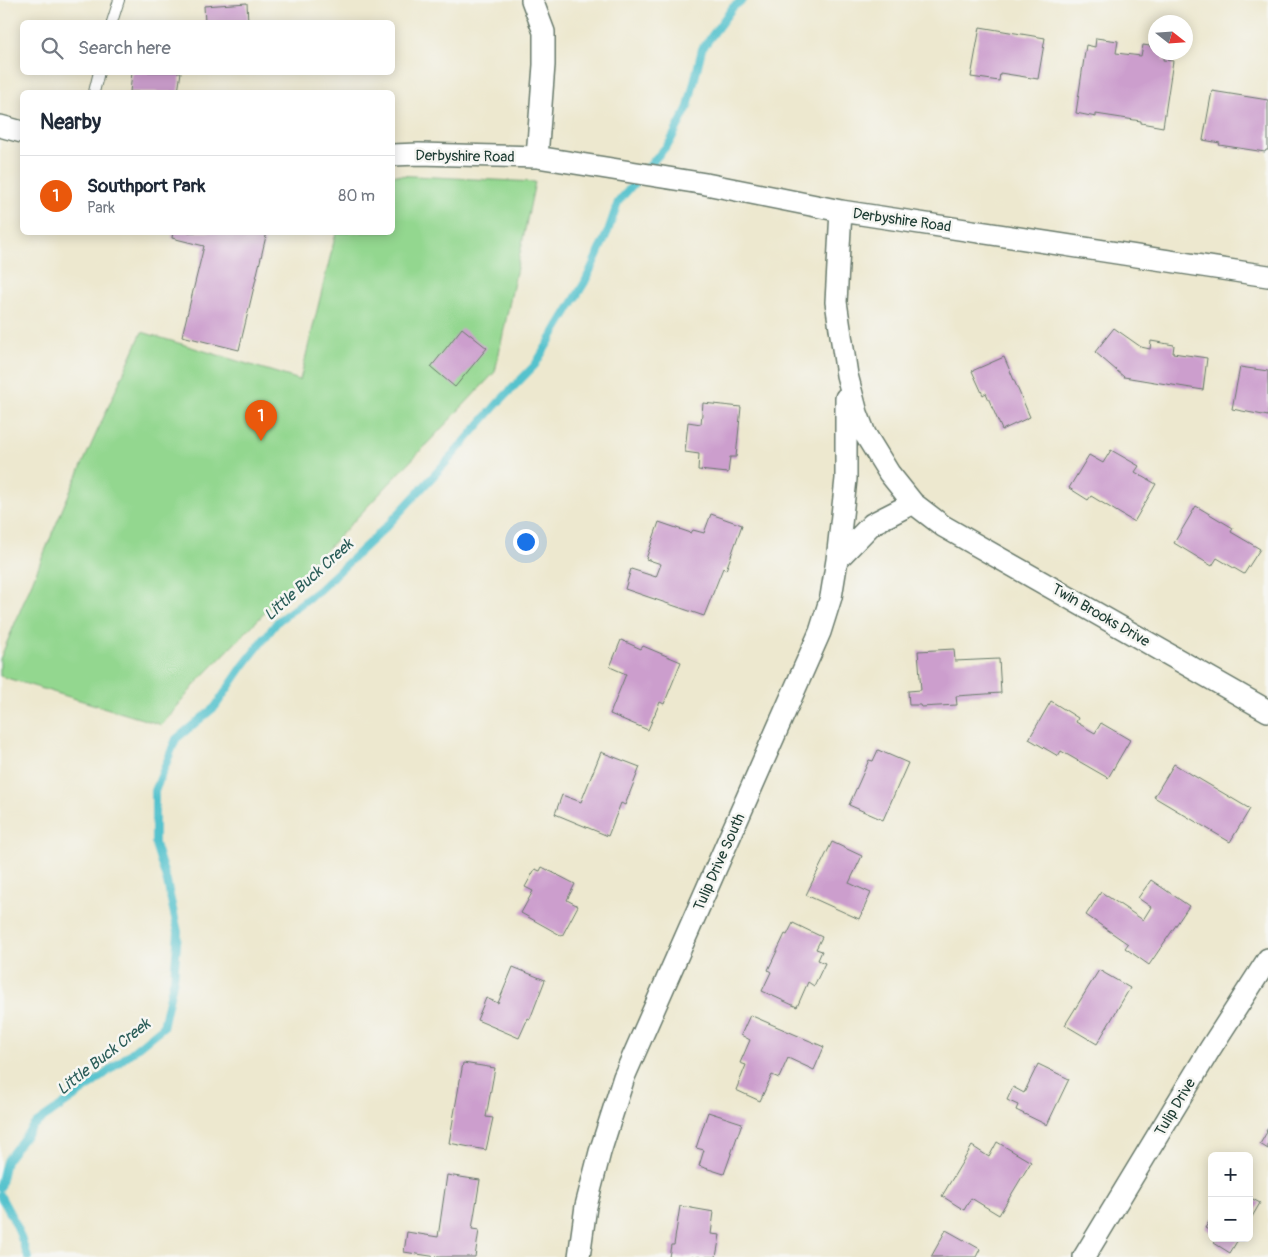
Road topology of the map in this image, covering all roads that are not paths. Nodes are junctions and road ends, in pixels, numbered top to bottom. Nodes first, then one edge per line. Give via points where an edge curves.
1 (119, 0) edge
2 (532, 0) edge
3 (113, 20) edge
4 (98, 75) edge
5 (94, 90) edge
6 (0, 126) edge
7 (20, 131) edge
8 (395, 155) edge
9 (537, 157) junction
10 (841, 211) junction
11 (1268, 276) edge
12 (847, 375) junction
13 (912, 502) junction
14 (837, 560) junction
15 (1268, 711) edge
16 (1268, 959) edge
17 (579, 1257) edge
18 (1084, 1257) edge

1 - 3 lane
2 - 9 street, Derbyshire Road via 544,32
4 - 5 lane
6 - 7 street
8 - 9 street, Derbyshire Road
9 - 10 street, Derbyshire Road via 706,184
10 - 11 street, Derbyshire Road
10 - 12 street via 836,302
12 - 13 street via 866,434
12 - 14 street, Tulip Drive South via 846,478
13 - 14 street via 872,524
13 - 15 street, Twin Brooks Drive via 934,520
14 - 17 street, Tulip Drive South via 836,577 820,632 624,1077 586,1206
16 - 18 street, Tulip Drive

